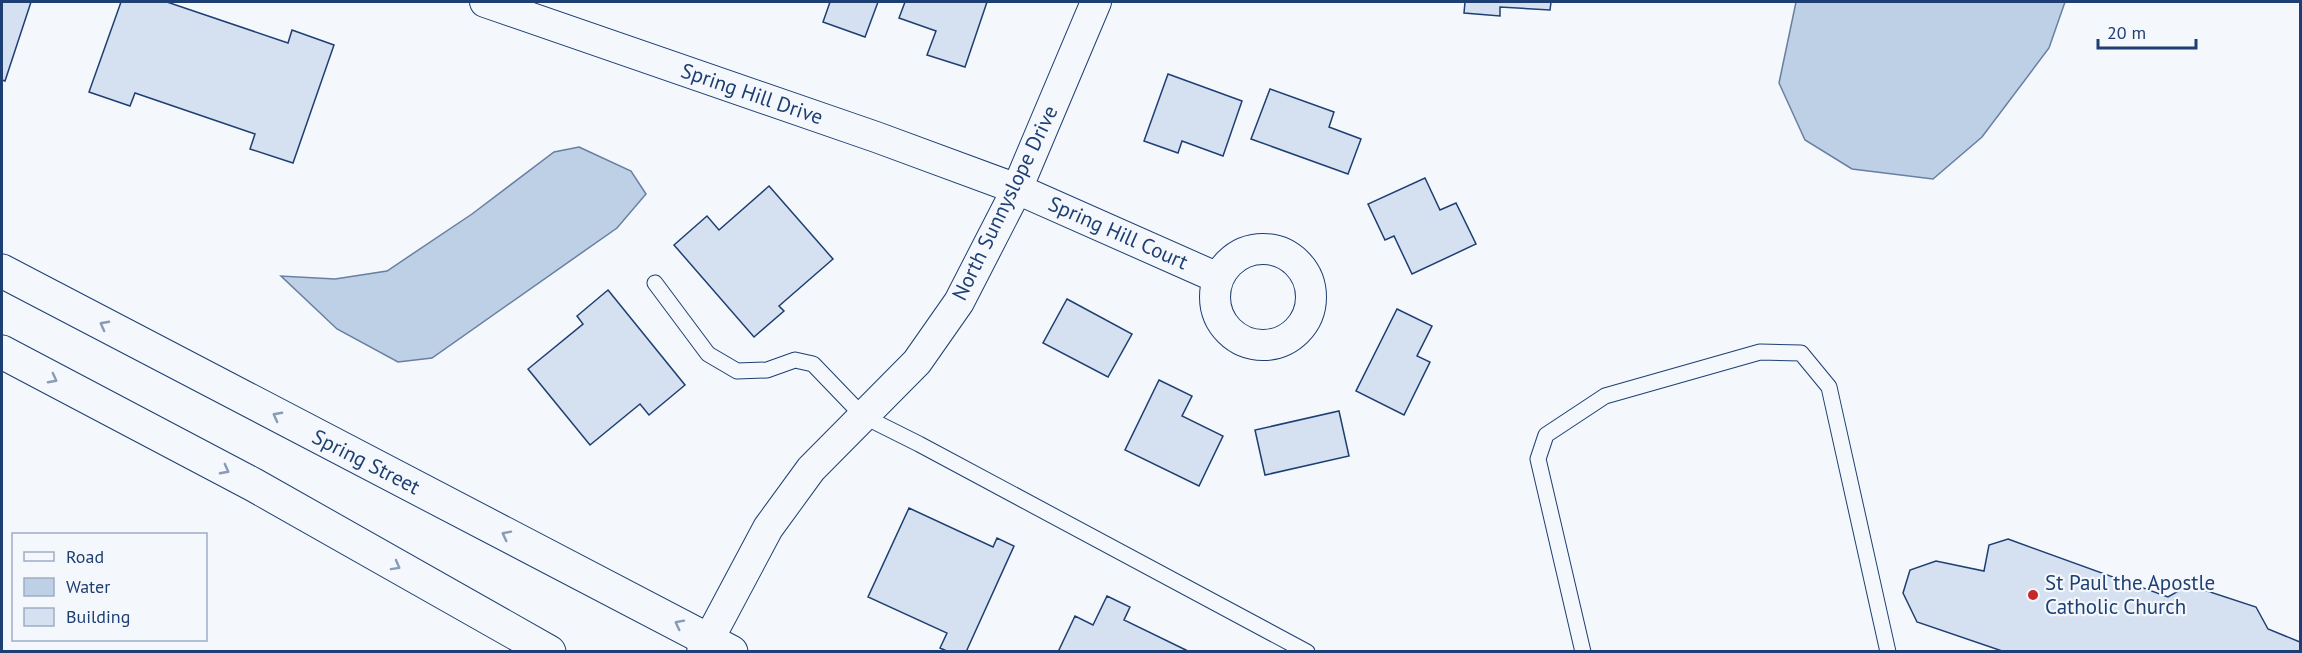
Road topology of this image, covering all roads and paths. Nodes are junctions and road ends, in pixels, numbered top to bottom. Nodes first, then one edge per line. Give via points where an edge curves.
1 (485, 2) edge
2 (1096, 2) edge
3 (1017, 189) junction
4 (2, 271) edge
5 (1218, 278) dead end
6 (655, 283) dead end
7 (2, 352) edge
8 (862, 416) junction
9 (714, 647) edge
10 (549, 651) edge
11 (1307, 651) edge
12 (1582, 651) edge
13 (1888, 651) edge

1 - 3 street, Spring Hill Drive
2 - 3 street, North Sunnyslope Drive
3 - 5 street, Spring Hill Court
3 - 8 street, North Sunnyslope Drive via 959,302 916,362
9 -> 4 main road, Spring Street
6 - 8 lane via 708,354 737,371 766,370 795,360 813,364
7 -> 10 main road via 254,486
8 - 9 street, North Sunnyslope Drive via 811,469 768,528
8 - 11 lane
12 - 13 lane via 1538,459 1546,435 1605,396 1760,352 1801,353 1829,387

